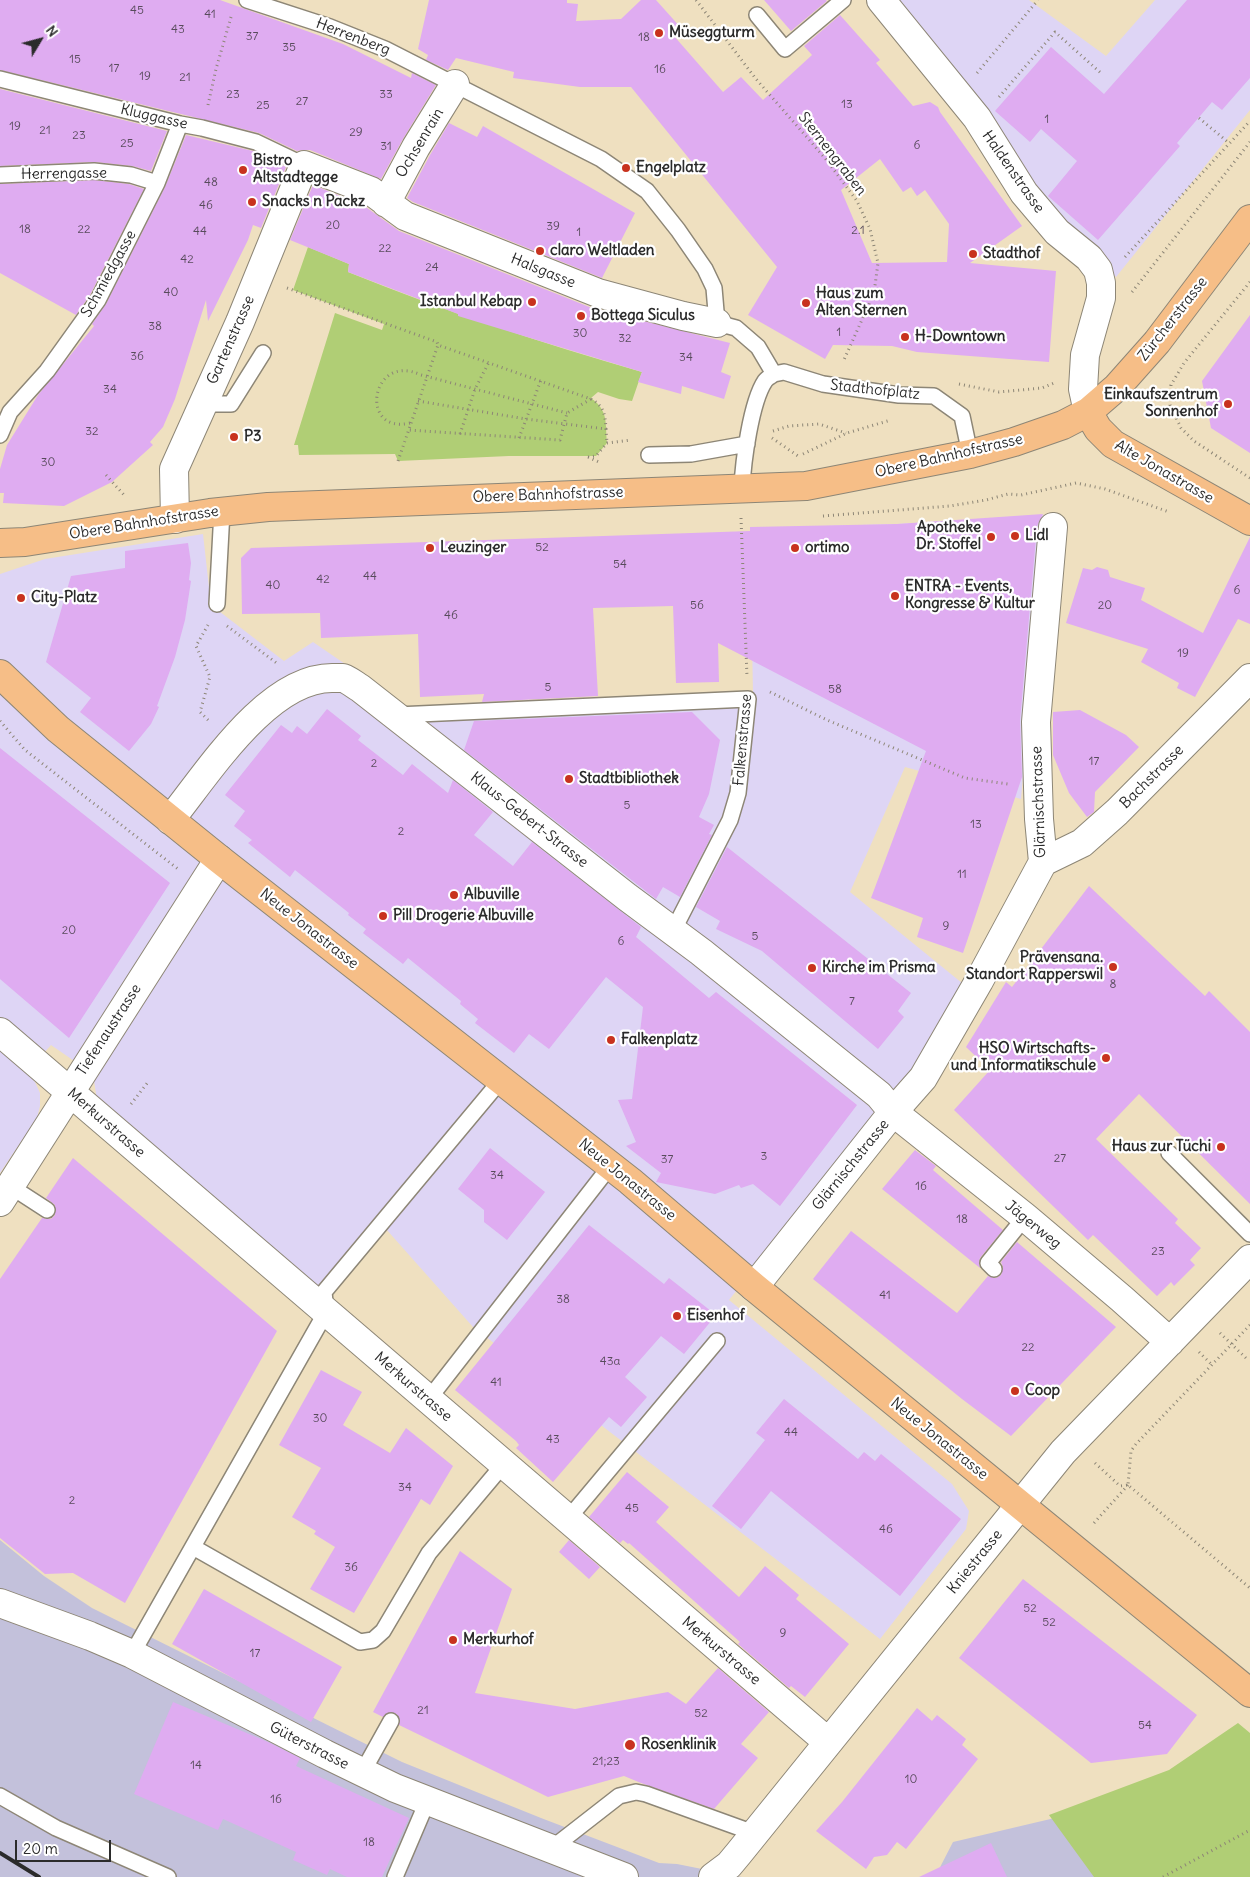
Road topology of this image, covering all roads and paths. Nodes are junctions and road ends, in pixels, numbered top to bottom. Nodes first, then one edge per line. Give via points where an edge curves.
1 (247, 0) edge
2 (696, 0) edge
3 (843, 0) edge
4 (881, 0) edge
5 (1038, 0) edge
6 (233, 9) dead end
7 (757, 15) dead end
8 (1102, 74) dead end
9 (0, 79) edge
10 (455, 84) junction
11 (959, 95) junction
12 (1199, 118) dead end
13 (978, 121) junction
14 (1250, 121) edge
15 (180, 124) junction
16 (202, 128) junction
17 (1250, 142) edge
18 (1229, 143) junction
19 (304, 165) junction
20 (0, 175) edge
21 (157, 183) junction
22 (386, 203) junction
23 (1250, 219) edge
24 (258, 277) junction
25 (1250, 282) edge
26 (1101, 283) junction
27 (1129, 296) dead end
28 (717, 323) junction
29 (438, 345) junction
30 (263, 353) dead end
31 (1085, 355) junction
32 (489, 362) junction
33 (842, 364) dead end
34 (774, 374) junction
35 (426, 376) junction
36 (541, 380) junction
37 (475, 389) junction
38 (999, 392) dead end
39 (591, 398) junction
40 (418, 401) junction
41 (532, 403) junction
42 (202, 404) junction
43 (5, 408) edge
44 (468, 410) junction
45 (1088, 412) junction
46 (567, 414) junction
47 (899, 417) dead end
48 (526, 419) junction
49 (410, 423) junction
50 (564, 424) junction
51 (606, 429) junction
52 (408, 430) junction
53 (847, 433) junction
54 (460, 434) junction
55 (0, 435) edge
56 (519, 438) junction
57 (607, 443) dead end
58 (747, 444) junction
59 (970, 454) junction
60 (649, 455) dead end
61 (588, 457) dead end
62 (398, 461) dead end
63 (601, 463) dead end
64 (106, 475) dead end
65 (1250, 478) edge
66 (742, 488) junction
67 (1046, 490) dead end
68 (126, 498) dead end
69 (1133, 500) dead end
70 (222, 511) junction
71 (175, 519) junction
72 (1250, 521) edge
73 (1054, 526) dead end
74 (740, 533) dead end
75 (0, 543) edge
76 (215, 609) junction
77 (0, 674) edge
78 (1250, 678) edge
79 (747, 680) junction
80 (302, 683) junction
81 (748, 699) junction
82 (396, 715) junction
83 (0, 721) edge
84 (209, 721) dead end
85 (1038, 789) junction
86 (170, 820) junction
87 (219, 859) junction
88 (1043, 862) junction
89 (180, 870) dead end
90 (673, 931) junction
91 (0, 1032) edge
92 (501, 1080) junction
93 (70, 1092) junction
94 (893, 1112) junction
95 (1169, 1153) dead end
96 (611, 1165) junction
97 (5, 1194) edge
98 (47, 1210) dead end
99 (1025, 1217) junction
100 (1250, 1234) edge
101 (1250, 1259) edge
102 (994, 1269) dead end
103 (754, 1287) junction
104 (326, 1312) junction
105 (1250, 1326) edge
106 (1218, 1332) dead end
107 (717, 1341) dead end
108 (1170, 1342) junction
109 (1231, 1345) junction
110 (1248, 1360) dead end
111 (428, 1400) junction
112 (1093, 1461) dead end
113 (504, 1465) junction
114 (1128, 1485) junction
115 (1020, 1506) junction
116 (567, 1520) junction
117 (1094, 1523) dead end
118 (193, 1546) junction
119 (1250, 1588) edge
120 (1, 1606) edge
121 (132, 1654) junction
122 (1250, 1693) edge
123 (391, 1721) dead end
124 (828, 1742) junction
125 (362, 1772) junction
126 (0, 1796) edge
127 (427, 1802) junction
128 (1250, 1830) edge
129 (754, 1834) junction
130 (551, 1849) junction
131 (168, 1877) edge
132 (395, 1877) edge
133 (624, 1877) edge
134 (713, 1877) edge
135 (1163, 1877) edge

1 - 10 lane, Herrenberg via 385,49
2 - 33 path, Sternengraben via 756,79 825,158 857,201 870,229 878,263 874,293
3 - 7 lane via 785,49
4 - 11 street, Haldenstrasse
5 - 11 path
6 - 16 path
8 - 13 path via 1055,32
9 - 15 lane, Kluggasse
10 - 22 street, Ochsenrain
10 - 28 lane via 601,160 647,191 705,269 714,288
11 - 13 street, Haldenstrasse
12 - 18 path
13 - 26 street, Haldenstrasse via 1024,193 1057,232 1089,258 1098,270
14 - 18 path
15 - 16 lane, Kluggasse
15 - 21 lane, Schmiedgasse
16 - 19 lane, Kluggasse via 256,142
17 - 27 path
18 - 26 path
19 - 22 street, Halsgasse via 371,191
19 - 24 street, Gartenstrasse
20 - 21 lane, Herrengasse via 94,171 131,175
21 - 43 lane, Schmiedgasse via 98,300 47,371
22 - 28 street, Halsgasse via 406,216 598,293
23 - 45 main road, Zürcherstrasse via 1157,342 1117,387
24 - 29 path
24 - 42 street, Gartenstrasse
25 - 65 path via 1184,363 1171,385 1170,405 1181,428 1194,441
26 - 31 street via 1101,298
28 - 34 lane, Halsgasse via 736,328 758,347
29 - 32 path
29 - 35 path
30 - 42 lane via 231,404
31 - 38 path via 1057,382 1042,388
31 - 45 street via 1084,389
32 - 36 path
32 - 37 path
34 - 58 lane via 765,381
34 - 59 lane, Stadthofplatz via 784,372 823,384 934,396 962,416
35 - 37 path
35 - 40 path
35 - 49 path via 411,370 396,371 384,380 377,392 376,402 381,415 389,422
36 - 39 path
36 - 41 path
37 - 41 path
37 - 44 path
39 - 46 path
39 - 51 path via 600,404 605,414
40 - 44 path
40 - 49 path
41 - 46 path
41 - 48 path
42 - 71 street, Gartenstrasse via 174,468
43 - 55 lane, Schmiedgasse
44 - 48 path
44 - 54 path
45 - 59 main road, Obere Bahnhofstrasse via 1042,433
45 - 72 main road, Alte Jonastrasse via 1113,444
46 - 50 path
47 - 53 path
48 - 50 path
48 - 56 path
49 - 52 path
50 - 51 path
50 - 56 path via 560,440
51 - 57 path
52 - 54 path
52 - 62 path
53 - 53 path via 819,424 789,426 765,433 799,456
54 - 56 path
58 - 60 lane via 691,454
58 - 66 lane
59 - 66 main road, Obere Bahnhofstrasse via 806,486
61 - 63 path
64 - 68 path
66 - 70 main road, Obere Bahnhofstrasse via 336,503
67 - 69 path via 1076,483 1105,489
70 - 71 main road, Obere Bahnhofstrasse
70 - 76 lane
71 - 75 main road, Obere Bahnhofstrasse
73 - 85 street, Glärnischstrasse via 1036,722
74 - 79 path, Falkenstrasse
76 - 80 path
76 - 84 path via 196,646 210,677 200,712
77 - 86 main road, Neue Jonastrasse via 58,729
78 - 88 street, Bachstrasse via 1082,843
79 - 81 path, Falkenstrasse
79 - 85 path via 827,720 965,778
80 - 82 street, Klaus-Gebert-Strasse via 321,678 343,678
80 - 86 street, Klaus-Gebert-Strasse via 276,697 258,714
81 - 82 lane
81 - 90 lane, Falkenstrasse via 738,793 730,820
82 - 90 street, Klaus-Gebert-Strasse
83 - 89 path via 25,750
85 - 88 street, Glärnischstrasse
86 - 87 main road, Neue Jonastrasse
87 - 92 main road, Neue Jonastrasse
87 - 93 street, Tiefenaustrasse
88 - 94 street, Glärnischstrasse via 923,1078
90 - 94 street, Klaus-Gebert-Strasse via 879,1095
91 - 93 street, Merkurstrasse
92 - 96 main road, Neue Jonastrasse
92 - 104 lane via 324,1292
93 - 97 street, Tiefenaustrasse
93 - 104 street, Merkurstrasse
94 - 99 street, Jägerweg
94 - 103 street, Glärnischstrasse
95 - 100 lane
96 - 103 main road, Neue Jonastrasse
96 - 111 lane
97 - 98 lane
99 - 102 lane via 988,1263
99 - 108 street, Jägerweg
101 - 108 street, Kniestrasse
103 - 115 main road, Neue Jonastrasse
104 - 111 street, Merkurstrasse
104 - 118 lane
105 - 109 path
106 - 109 path
107 - 116 lane
108 - 115 street, Kniestrasse via 1063,1452
109 - 110 path
109 - 114 path via 1136,1444 1131,1451
111 - 113 street, Merkurstrasse
112 - 114 path via 1120,1486
113 - 116 street, Merkurstrasse
113 - 118 lane via 429,1553 383,1631 373,1640 360,1642
114 - 117 path
114 - 119 path
115 - 122 main road, Neue Jonastrasse
115 - 124 street, Kniestrasse
116 - 124 street, Merkurstrasse
118 - 121 lane
120 - 121 street, Güterstrasse
121 - 125 street, Güterstrasse
123 - 125 lane
124 - 129 street, Kniestrasse
125 - 127 street, Güterstrasse
126 - 131 lane via 56,1828
127 - 130 street, Güterstrasse
127 - 132 lane
128 - 135 path
129 - 130 lane via 636,1792 619,1796
129 - 134 street, Kniestrasse via 729,1865
130 - 133 street, Güterstrasse

